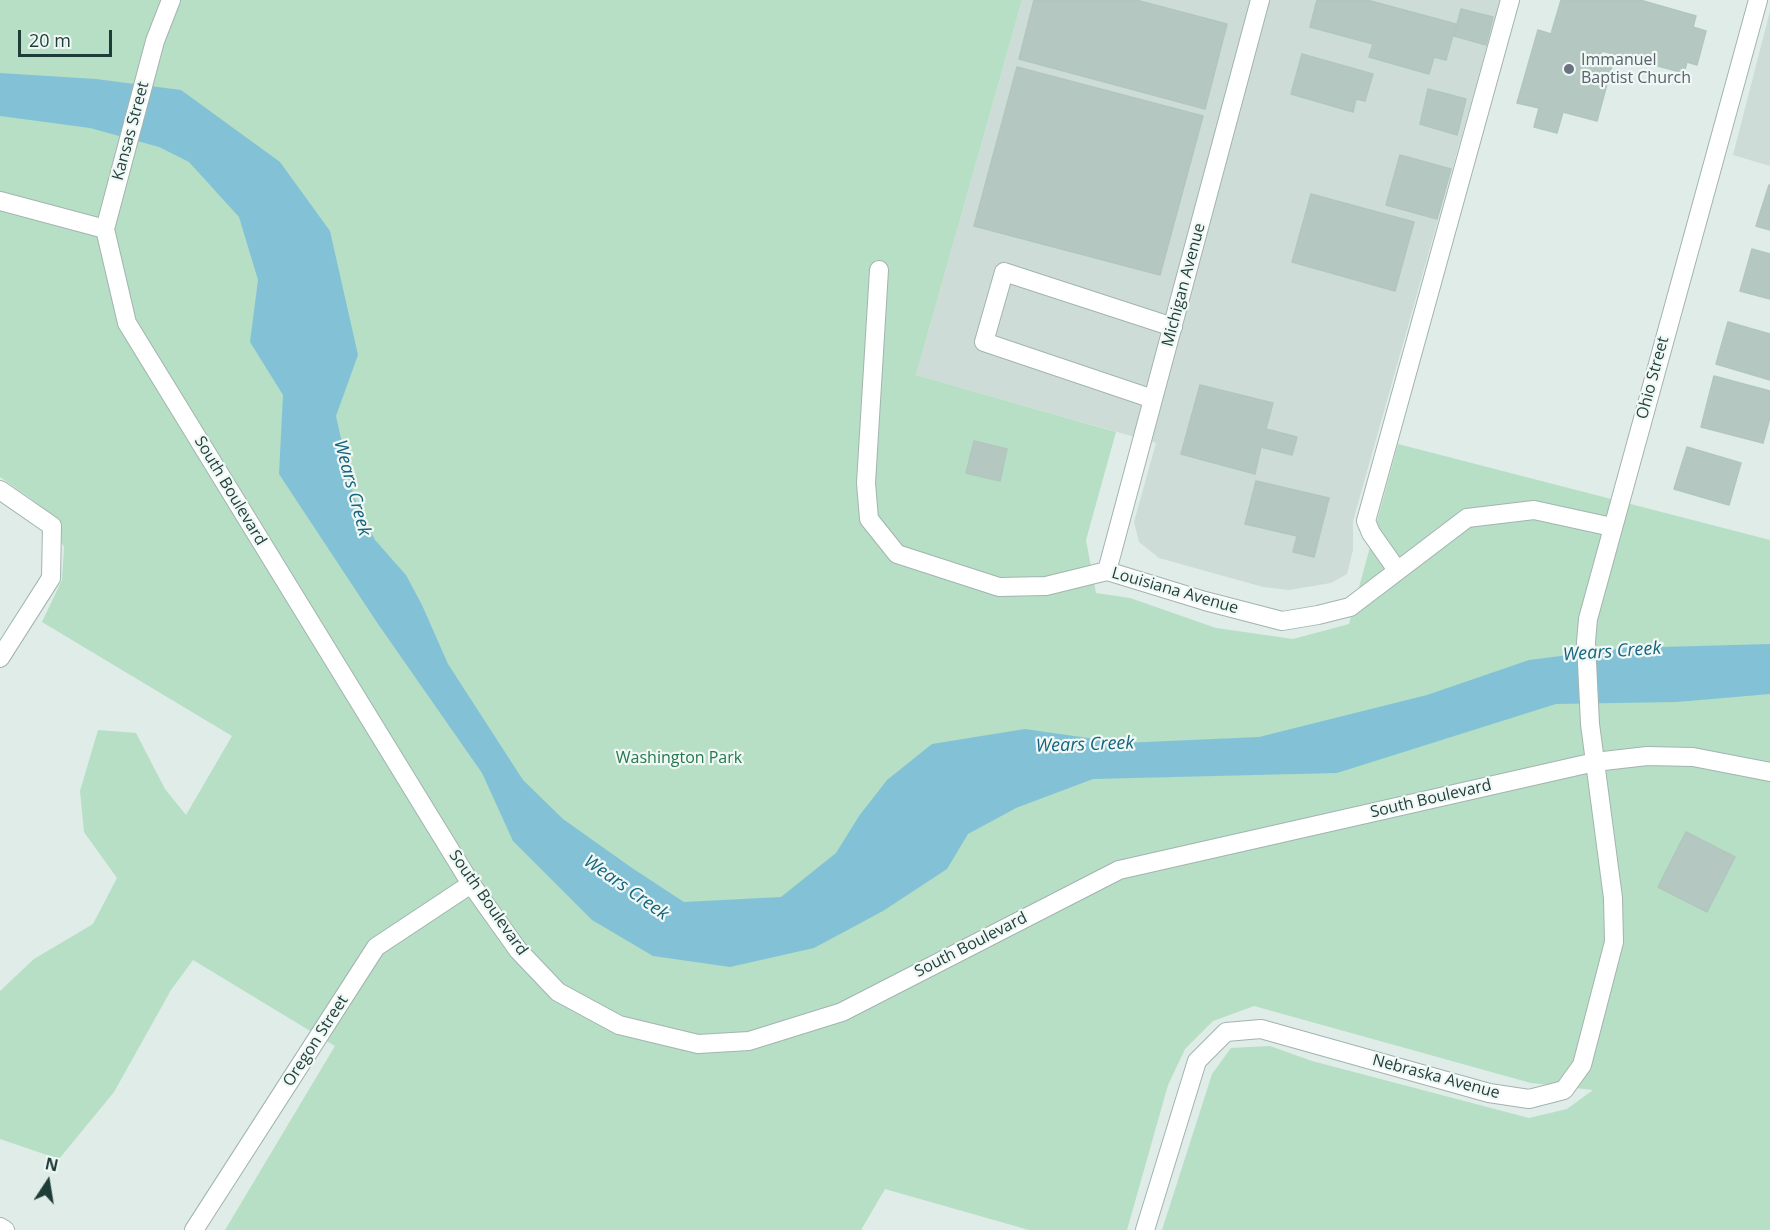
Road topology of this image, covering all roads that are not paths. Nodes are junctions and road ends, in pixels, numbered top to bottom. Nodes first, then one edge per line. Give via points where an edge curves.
1 (171, 0) edge
2 (1260, 0) edge
3 (1510, 0) edge
4 (1758, 2) edge
5 (0, 201) edge
6 (105, 229) junction
7 (879, 270) dead end
8 (1173, 327) junction
9 (1154, 399) junction
10 (0, 490) edge
11 (1612, 527) junction
12 (1397, 570) junction
13 (1107, 571) junction
14 (0, 658) edge
15 (1595, 762) junction
16 (1770, 772) edge
17 (471, 884) junction
18 (0, 1227) edge
19 (5, 1230) edge
20 (194, 1230) edge
21 (1145, 1230) edge

1 - 6 street, Kansas Street via 154,41
2 - 8 street, Michigan Avenue
3 - 12 street via 1365,521
4 - 11 street, Ohio Street
5 - 6 street
6 - 17 street, South Boulevard via 127,323
7 - 13 street, Louisiana Avenue via 866,483 869,519 897,554 999,586 1046,586
8 - 9 street, Michigan Avenue
8 - 9 street via 1004,272 984,342
9 - 13 street, Michigan Avenue
10 - 14 street via 52,526 51,578
11 - 12 street, Louisiana Avenue via 1534,510 1467,518
11 - 15 street, Ohio Street via 1586,642
12 - 13 street, Louisiana Avenue via 1350,607 1282,621
15 - 16 street, South Boulevard via 1647,756 1693,757
15 - 17 street, South Boulevard via 1119,870 842,1011 749,1041 698,1044 619,1025 558,992 518,950
15 - 21 street, Nebraska Avenue via 1613,898 1614,942 1582,1065 1564,1090 1529,1099 1488,1093 1261,1029 1226,1032 1197,1061
17 - 20 street, Oregon Street via 376,947
18 - 19 street

